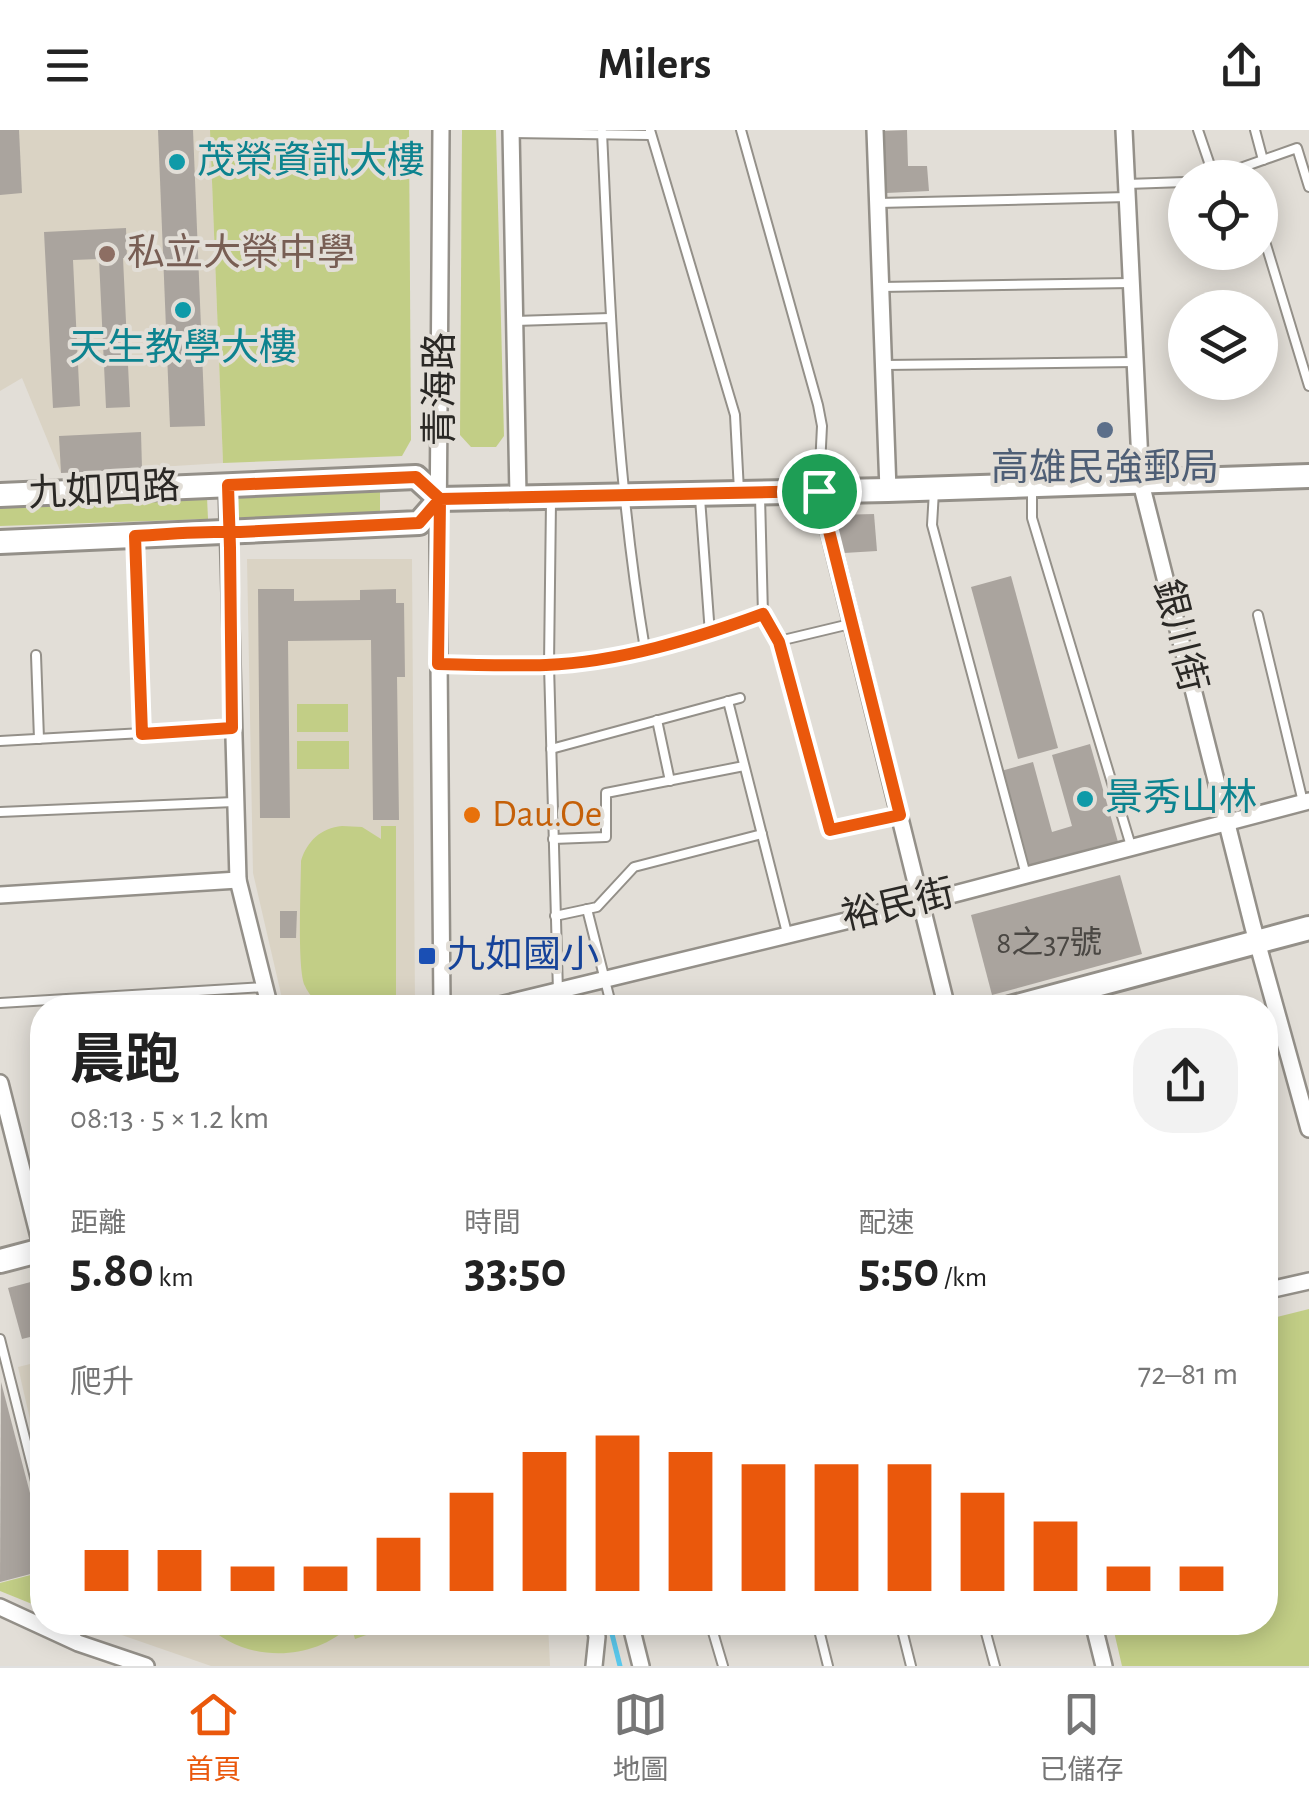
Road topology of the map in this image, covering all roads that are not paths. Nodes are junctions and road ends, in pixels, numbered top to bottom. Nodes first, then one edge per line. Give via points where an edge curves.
1 (441, 130) edge
2 (741, 130) edge
3 (875, 130) edge
4 (1124, 130) edge
5 (1198, 130) edge
6 (1255, 130) edge
7 (511, 132) edge
8 (602, 132) edge
9 (650, 132) edge
10 (1208, 160) edge
11 (1263, 160) joint
12 (1168, 185) edge
13 (1309, 187) edge
14 (1127, 191) junction
15 (878, 204) junction
16 (1274, 270) edge
17 (1131, 283) junction
18 (881, 287) junction
19 (610, 318) junction
20 (516, 321) junction
21 (1135, 362) junction
22 (884, 365) junction
23 (1309, 386) edge
24 (1309, 476) edge
25 (1141, 482) junction
26 (228, 485) junction
27 (1032, 486) junction
28 (934, 488) junction
29 (888, 490) junction
30 (749, 491) junction
31 (819, 491) junction
32 (700, 493) junction
33 (624, 494) junction
34 (0, 495) edge
35 (551, 495) junction
36 (518, 496) junction
37 (440, 499) junction
38 (229, 532) junction
39 (135, 536) junction
40 (0, 542) edge
41 (763, 614) junction
42 (1258, 615) dead end
43 (850, 624) junction
44 (710, 634) junction
45 (779, 642) junction
46 (645, 649) junction
47 (36, 654) dead end
48 (438, 664) junction
49 (550, 665) junction
50 (740, 698) dead end
51 (728, 701) junction
52 (658, 720) junction
53 (232, 728) junction
54 (142, 734) junction
55 (39, 739) junction
56 (0, 741) edge
57 (551, 749) junction
58 (744, 766) junction
59 (670, 780) junction
60 (1306, 801) edge
61 (234, 802) junction
62 (0, 812) edge
63 (900, 815) junction
64 (1226, 823) junction
65 (762, 834) junction
66 (553, 839) junction
67 (1131, 847) junction
68 (1026, 875) junction
69 (238, 880) junction
70 (0, 895) edge
71 (920, 902) junction
72 (588, 909) junction
73 (555, 916) junction
74 (1309, 928) edge
75 (787, 932) junction
76 (1257, 942) junction
77 (604, 980) junction
78 (265, 988) junction
79 (558, 992) junction
80 (158, 993) joint
81 (142, 995) edge
82 (267, 995) edge
83 (442, 995) edge
84 (544, 995) edge
85 (608, 995) edge
86 (944, 995) edge
87 (1059, 995) edge
88 (1273, 995) edge
89 (0, 1003) edge
90 (30, 1003) edge
91 (1278, 1013) edge
92 (0, 1082) edge
93 (1306, 1108) edge
94 (6, 1130) edge
95 (1309, 1130) edge
96 (30, 1210) edge
97 (30, 1253) edge
98 (0, 1262) edge
99 (1309, 1281) edge
100 (1278, 1288) edge
101 (0, 1339) edge
102 (30, 1458) edge
103 (0, 1607) edge
104 (30, 1621) edge
105 (61, 1635) edge
106 (76, 1635) edge
107 (597, 1635) edge
108 (633, 1635) edge
109 (714, 1635) edge
110 (820, 1635) edge
111 (903, 1635) edge
112 (987, 1635) edge
113 (1096, 1635) edge
114 (78, 1643) junction
115 (146, 1666) edge
116 (594, 1666) edge
117 (641, 1666) edge
118 (723, 1666) edge
119 (828, 1666) edge
120 (911, 1666) edge
121 (995, 1666) edge
122 (1104, 1666) edge

1 - 37 street, 青海路
2 - 31 lane via 818,405
3 - 15 street
4 - 14 street, 銀川街
5 - 10 lane
6 - 11 lane
7 - 8 lane
7 - 20 street
8 - 9 lane
8 - 19 lane
9 - 30 lane via 735,415
11 - 13 lane via 1298,148
12 - 14 lane
14 - 15 lane
14 - 17 street, 銀川街
15 - 18 street
16 - 23 lane
17 - 18 lane
17 - 21 street, 銀川街
18 - 22 street
19 - 20 lane
19 - 33 lane
20 - 36 street
21 - 22 lane
21 - 25 street, 銀川街
22 - 29 street
24 - 25 street, 九如四路
25 - 27 street, 九如四路
25 - 64 street, 銀川街
26 - 34 street, 九如四路
26 - 37 street, 九如四路 via 416,477
26 - 38 street
27 - 28 street, 九如四路
27 - 67 lane via 1032,518
28 - 29 street, 九如四路
28 - 68 lane via 932,524
29 - 31 street, 九如四路
30 - 31 street, 九如四路
30 - 32 street, 九如四路
30 - 41 lane
31 - 43 street
32 - 33 street, 九如四路
32 - 44 lane
33 - 35 street, 九如四路
33 - 46 lane
35 - 36 street, 九如四路
35 - 49 lane
36 - 37 street, 九如四路
37 - 38 street, 九如四路 via 419,523
37 - 48 street, 青海路
38 - 39 street, 九如四路
38 - 53 street
39 - 40 street, 九如四路
39 - 54 lane
41 - 44 lane
41 - 45 lane
42 - 60 lane
43 - 45 lane
43 - 63 street
44 - 46 lane
45 - 63 lane via 830,830
46 - 49 lane
47 - 55 lane
48 - 49 lane
48 - 83 street, 青海路
49 - 57 lane
50 - 51 lane
51 - 52 lane
51 - 58 lane
52 - 57 lane
52 - 59 lane
53 - 54 lane
53 - 61 street
54 - 55 lane
55 - 56 lane
57 - 66 lane
58 - 59 lane
58 - 65 lane
59 - 66 lane via 606,793 606,837
60 - 64 street, 裕民街
61 - 62 lane
61 - 69 street
63 - 71 street
64 - 67 street, 裕民街
64 - 76 street, 銀川街
65 - 72 lane via 634,867
65 - 75 lane
66 - 73 lane
67 - 68 street, 裕民街
68 - 71 street, 裕民街
69 - 70 street
69 - 78 street
71 - 75 street, 裕民街
71 - 86 street
72 - 73 lane
72 - 77 lane
73 - 79 lane
74 - 76 street
75 - 77 street, 裕民街
76 - 87 street
76 - 88 street, 銀川街
77 - 79 street, 裕民街
77 - 85 lane
78 - 80 lane
78 - 82 street
79 - 84 street, 裕民街
80 - 81 lane
89 - 90 lane
91 - 93 street, 銀川街
92 - 94 street
93 - 95 street, 銀川街
94 - 96 street
97 - 98 street
99 - 100 street
101 - 102 lane
103 - 104 street
105 - 114 street
106 - 114 lane
107 - 116 street
108 - 117 street
109 - 118 lane
110 - 119 lane
111 - 120 lane
112 - 121 lane
113 - 122 street
114 - 115 street

